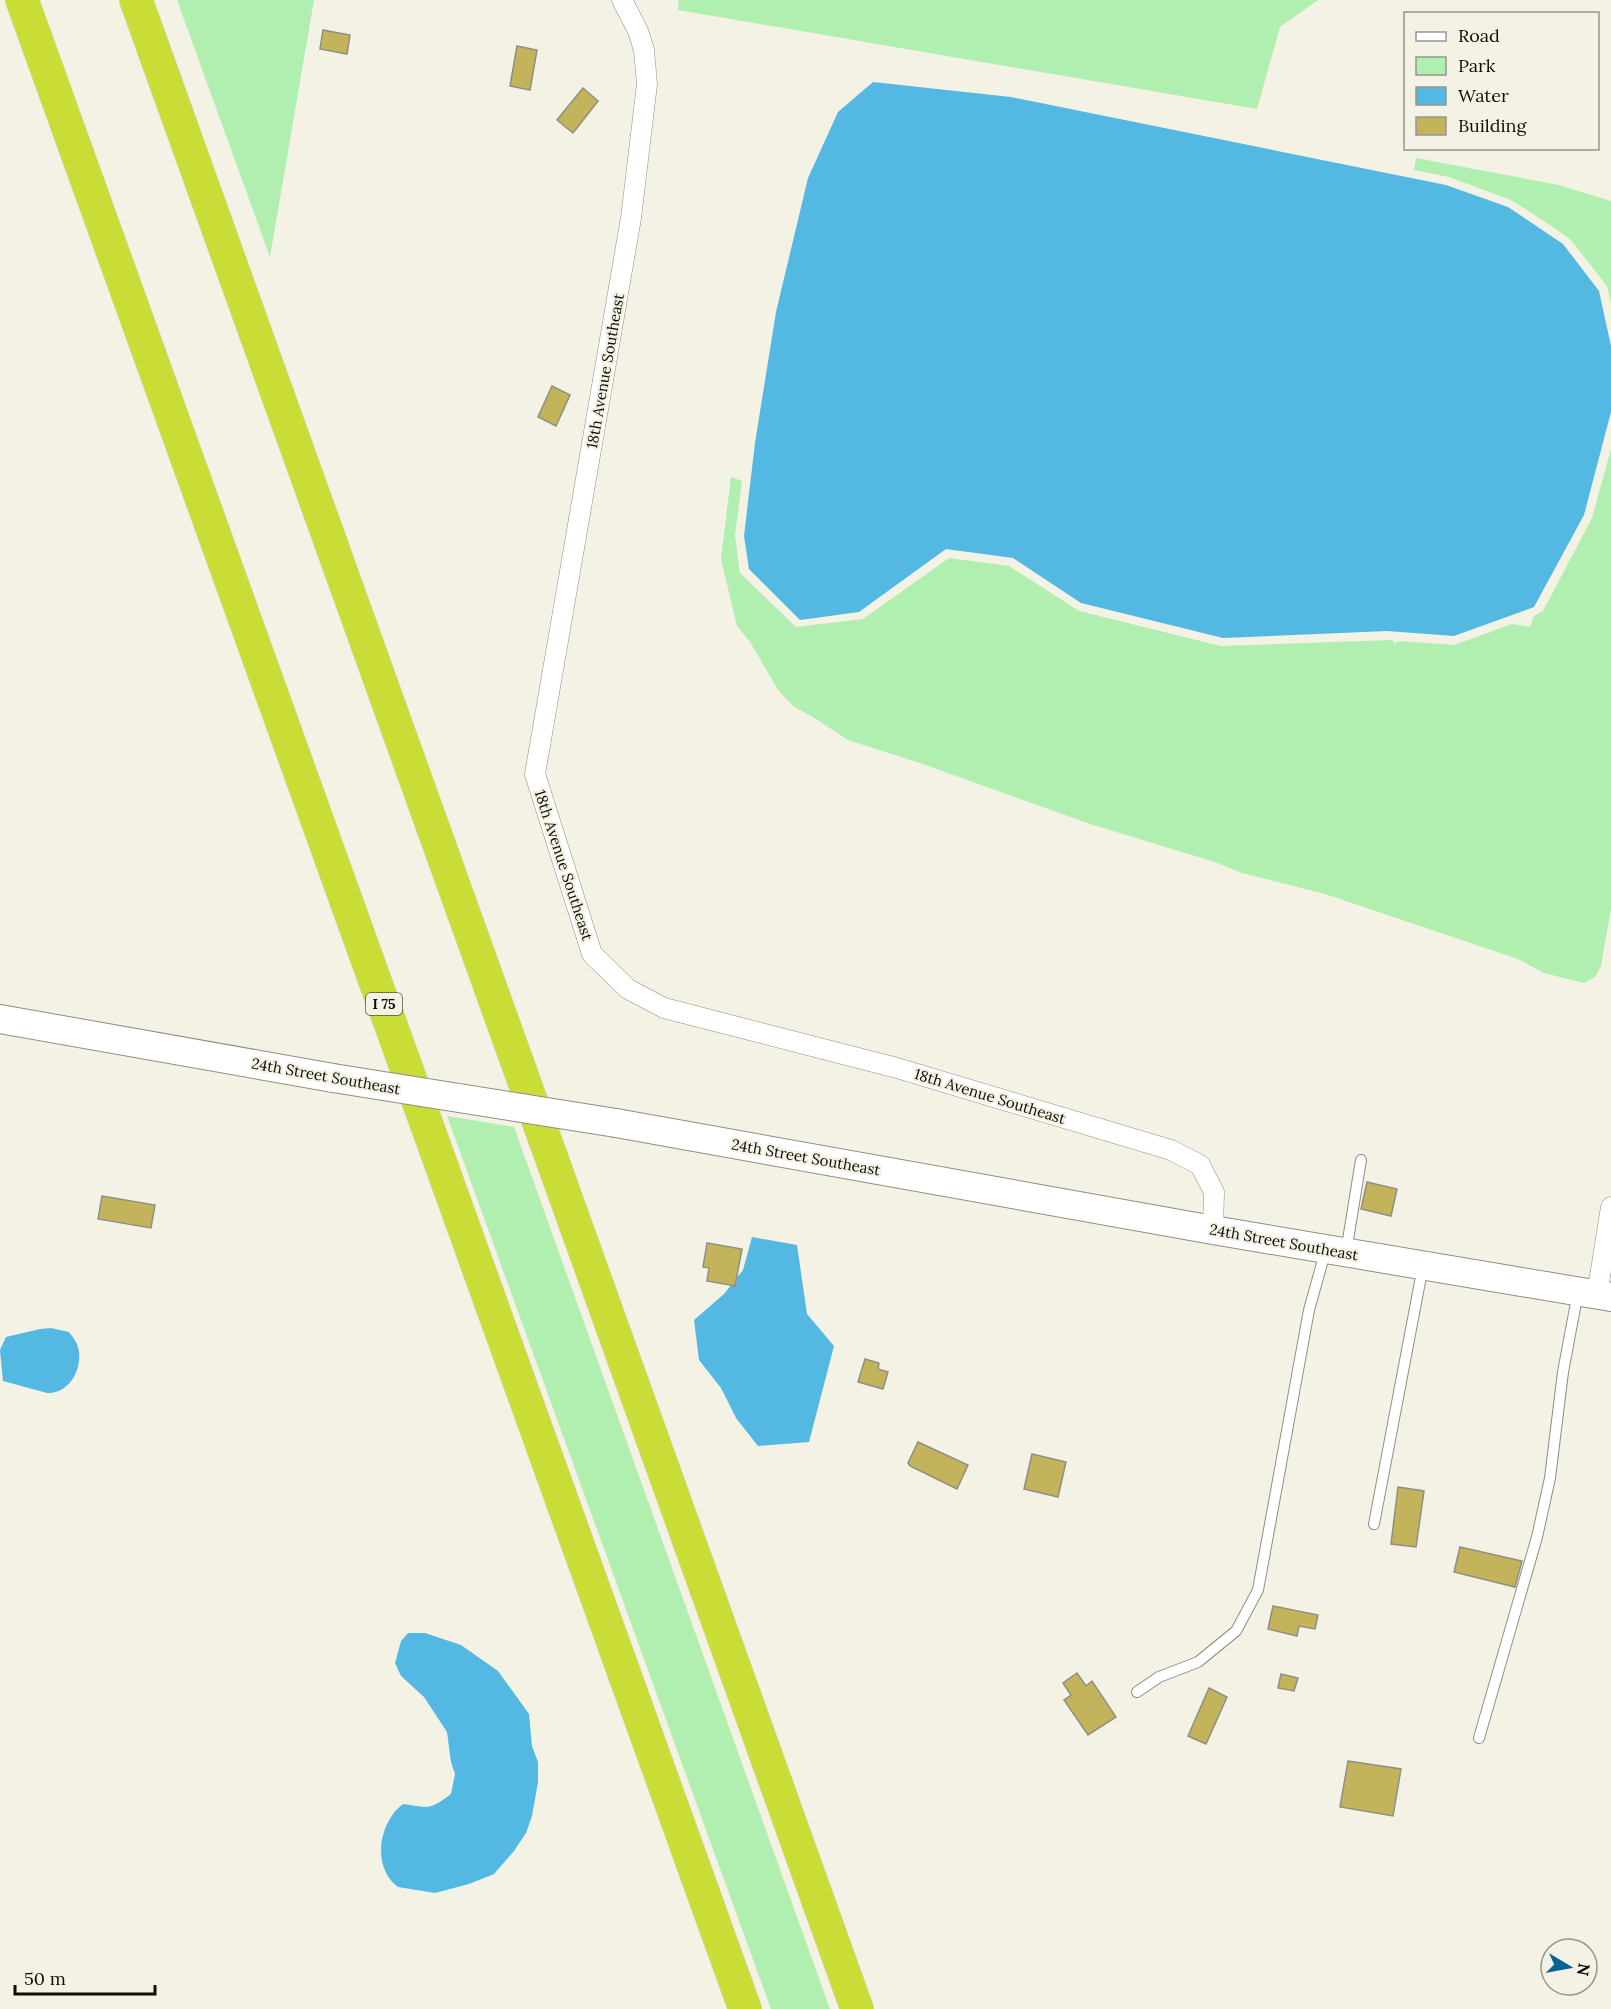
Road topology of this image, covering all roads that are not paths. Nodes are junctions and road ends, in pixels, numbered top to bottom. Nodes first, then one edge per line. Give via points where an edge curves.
1 (22, 0) edge
2 (136, 0) edge
3 (622, 0) edge
4 (0, 1019) edge
5 (1361, 1160) dead end
6 (1611, 1207) edge
7 (1213, 1230) junction
8 (1608, 1243) edge
9 (1336, 1251) junction
10 (1424, 1266) junction
11 (1595, 1294) edge
12 (1374, 1524) dead end
13 (1137, 1692) dead end
14 (1479, 1738) dead end
15 (745, 2009) edge
16 (857, 2009) edge

1 - 15 highway, I 75
2 - 16 highway
3 - 7 street, 18th Avenue Southeast via 644,50 645,108 632,218 535,774 592,954 628,989 664,1008 897,1068 1171,1150 1200,1165 1214,1192
4 - 7 street, 24th Street Southeast, bridge
5 - 9 lane
6 - 8 street
7 - 9 street, 24th Street Southeast
8 - 11 street
9 - 10 street, 24th Street Southeast
9 - 13 lane via 1308,1310 1258,1590 1236,1631 1198,1662 1159,1677
10 - 11 street, 24th Street Southeast
10 - 12 lane
11 - 14 lane via 1563,1372 1550,1478 1537,1537

